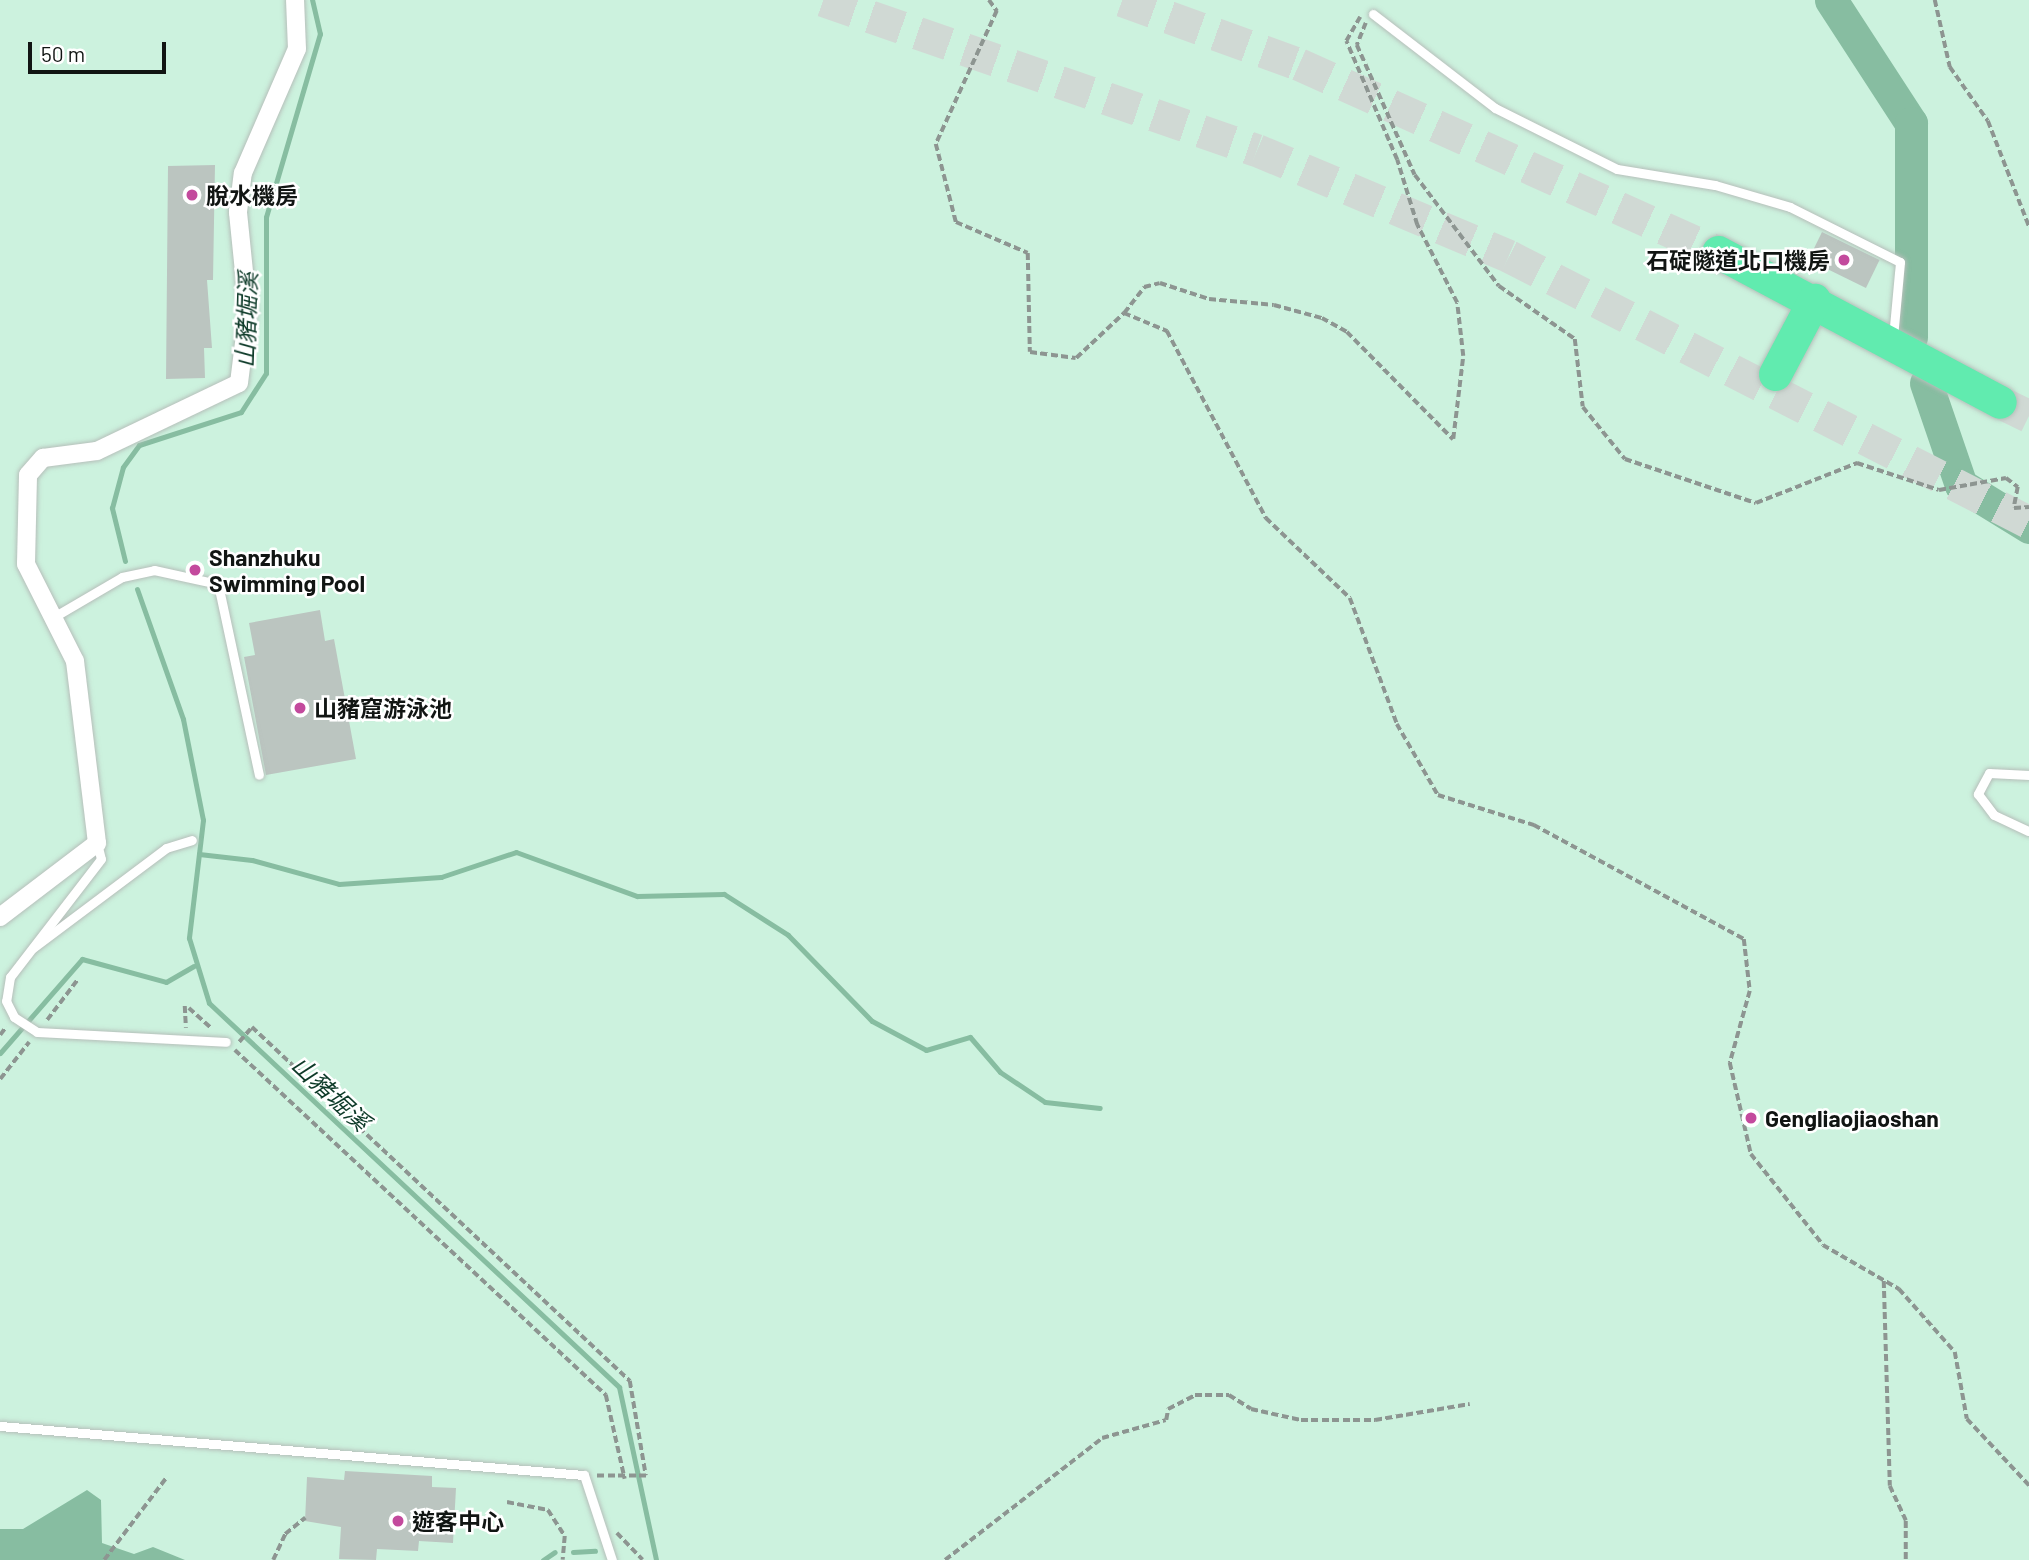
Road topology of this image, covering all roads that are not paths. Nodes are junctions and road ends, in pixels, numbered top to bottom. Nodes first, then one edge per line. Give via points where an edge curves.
1 (295, 0) edge
2 (1373, 14) road end
3 (1718, 253) tunnel mouth
4 (1814, 300) junction
5 (1893, 342) junction
6 (1775, 374) dead end
7 (2000, 402) tunnel mouth
8 (52, 618) junction
9 (259, 775) dead end
10 (2029, 775) edge
11 (2029, 831) edge
12 (192, 841) dead end
13 (97, 843) junction
14 (0, 917) edge
15 (20, 957) junction
16 (230, 1045) road end
17 (0, 1426) edge
18 (612, 1560) edge

1 - 8 street via 297,49 243,173 238,212 247,311 239,383 97,451 43,458 32,466 24,500 26,564
2 - 5 lane via 1496,108 1617,169 1715,185 1790,207 1900,262
3 - 4 highway
4 - 5 highway
4 - 6 highway
5 - 7 highway
8 - 9 lane via 122,577 154,570 218,584
8 - 13 street via 75,661
10 - 11 lane via 1989,773 1978,794 1994,815
12 - 15 lane via 166,848
13 - 14 street
13 - 15 lane via 100,859
15 - 16 lane via 6,1001 14,1017 37,1032
17 - 18 lane via 584,1475 606,1527

